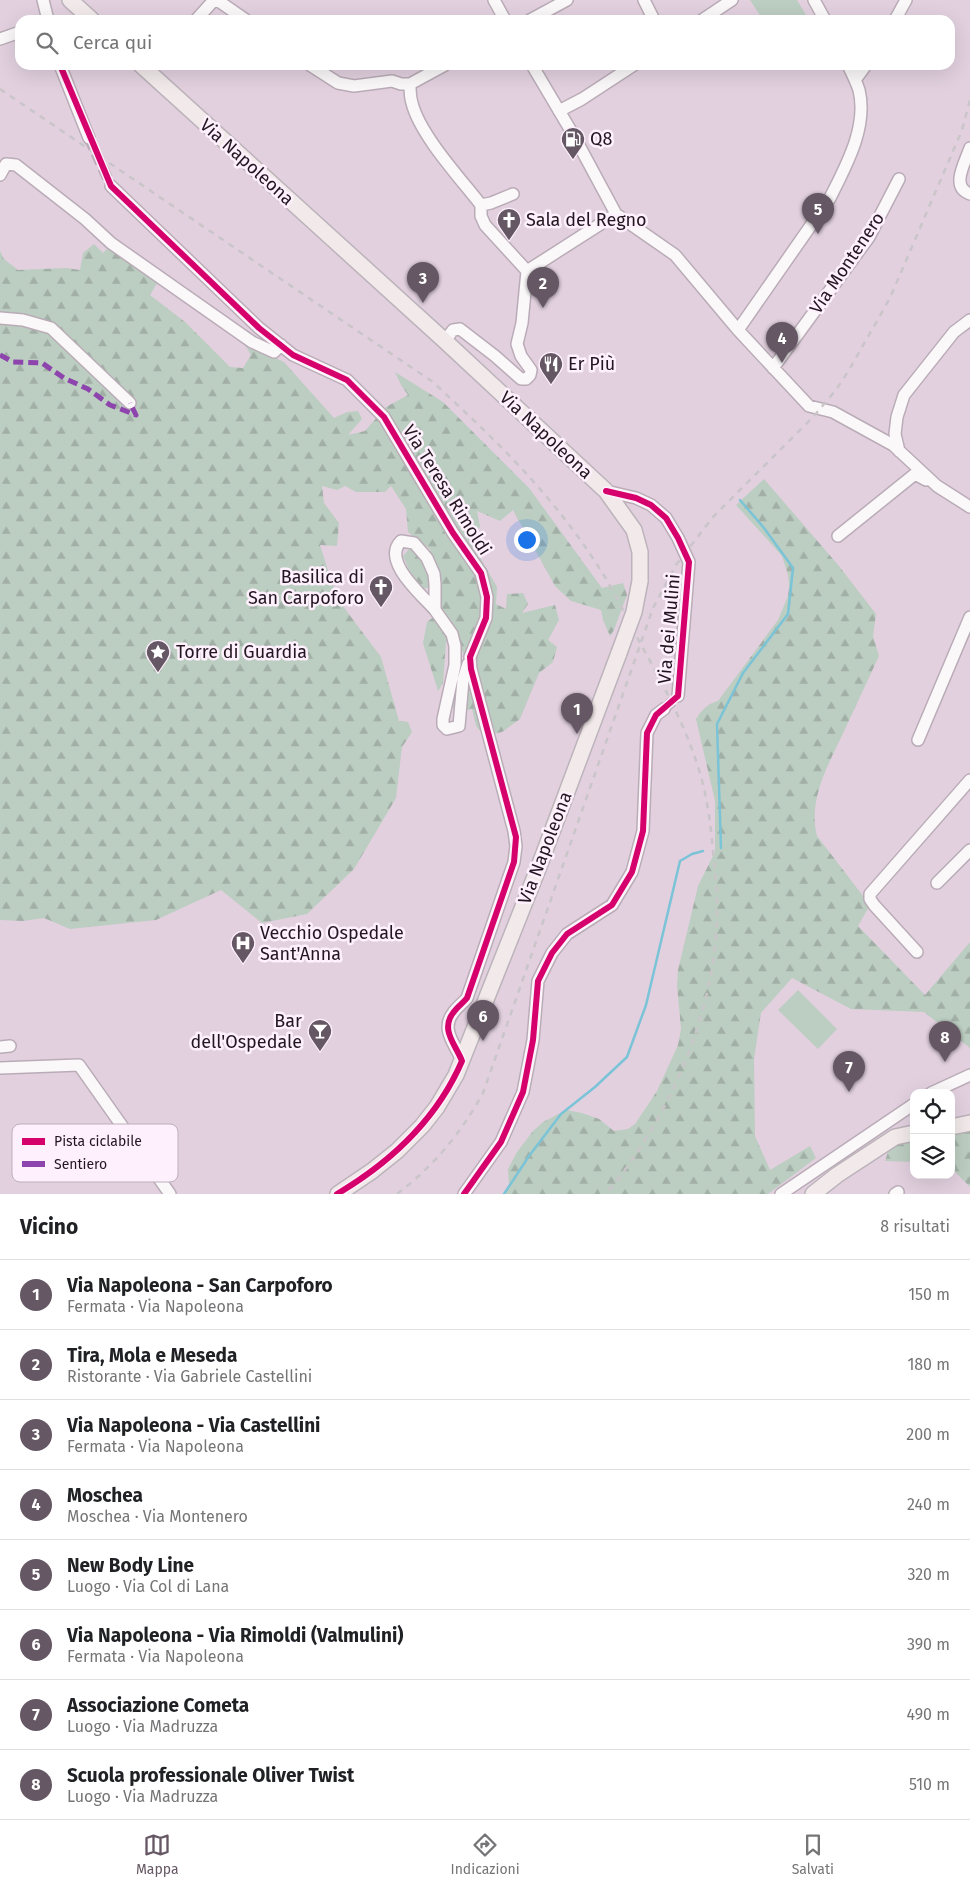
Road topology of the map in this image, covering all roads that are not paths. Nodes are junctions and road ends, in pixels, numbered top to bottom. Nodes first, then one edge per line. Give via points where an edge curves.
1 (43, 0) edge
2 (70, 0) edge
3 (216, 0) edge
4 (494, 0) edge
5 (567, 0) edge
6 (644, 0) edge
7 (732, 0) edge
8 (814, 0) edge
9 (906, 0) edge
10 (47, 15) edge
11 (86, 15) edge
12 (201, 15) edge
13 (238, 15) edge
14 (502, 15) edge
15 (539, 15) edge
16 (652, 15) edge
17 (710, 15) edge
18 (822, 15) edge
19 (898, 15) edge
20 (15, 34) edge
21 (0, 39) edge
22 (62, 70) edge
23 (151, 70) edge
24 (317, 70) edge
25 (436, 70) edge
26 (535, 70) edge
27 (626, 70) edge
28 (850, 70) edge
29 (862, 70) edge
30 (855, 80) junction
31 (410, 84) junction
32 (582, 99) junction
33 (559, 110) junction
34 (574, 136) junction
35 (89, 138) tunnel mouth
36 (970, 148) edge
37 (0, 175) edge
38 (899, 180) dead end
39 (111, 186) tunnel mouth
40 (513, 194) dead end
41 (970, 194) edge
42 (481, 205) junction
43 (616, 214) junction
44 (527, 271) junction
45 (0, 318) edge
46 (970, 320) edge
47 (738, 330) junction
48 (445, 341) junction
49 (280, 345) junction
50 (773, 368) junction
51 (130, 402) dead end
52 (899, 451) junction
53 (937, 486) junction
54 (606, 492) junction
55 (970, 507) edge
56 (838, 536) dead end
57 (435, 610) junction
58 (970, 617) edge
59 (470, 657) junction
60 (678, 696) tunnel mouth
61 (664, 709) tunnel mouth
62 (918, 740) dead end
63 (970, 780) edge
64 (970, 850) edge
65 (937, 883) dead end
66 (917, 952) dead end
67 (462, 1062) junction
68 (0, 1068) edge
69 (970, 1075) edge
70 (940, 1089) edge
71 (910, 1107) edge
72 (970, 1123) edge
73 (121, 1124) edge
74 (955, 1126) edge
75 (910, 1135) edge
76 (162, 1182) edge
77 (170, 1194) edge
78 (338, 1194) edge
79 (464, 1194) edge
80 (781, 1194) edge
81 (813, 1194) edge

1 - 10 street
2 - 11 main road
3 - 12 street
3 - 13 street
4 - 14 street
5 - 15 street
6 - 16 street
7 - 17 street
8 - 18 street
9 - 19 street
20 - 21 street
22 - 35 street
23 - 48 main road, Via Napoleona
24 - 31 street via 346,85 392,81
25 - 31 street
26 - 33 street
27 - 32 street
28 - 30 street
29 - 30 street
30 - 47 street via 860,97 860,123 839,179 825,205
31 - 42 street via 411,102 421,123
32 - 33 street
32 - 34 street via 573,113
33 - 34 street
34 - 43 street
36 - 41 street via 959,182 961,188
37 - 49 street via 6,164 16,165 111,243 252,342 274,352
38 - 50 street, Via Montenero via 869,237
39 - 49 street, Via Teresa Rimoldi
40 - 42 street
42 - 44 street via 485,225
43 - 44 street
43 - 47 street via 675,256
44 - 48 street via 517,344 531,370 526,379 519,378 460,329 453,330
45 - 51 street via 51,328
46 - 52 street via 954,332 904,395 896,417
47 - 50 street
48 - 54 main road, Via Napoleona
49 - 59 street, Via Teresa Rimoldi via 293,355 347,380 384,417 453,533 482,573 487,597 486,618
50 - 52 street via 809,406 834,412
52 - 53 street
53 - 55 street
53 - 56 street via 915,474
54 - 60 street, Via dei Mulini via 650,504 666,518 689,562
54 - 67 main road, Via Napoleona, bridge via 634,530 640,552 640,581 634,612
57 - 57 street via 435,584 430,564 414,543 401,541 394,552 400,569
57 - 59 street via 452,634 455,646 455,665 443,719 447,729 460,726 463,680
58 - 62 street
59 - 67 street, Via Teresa Rimoldi via 472,680 516,846 508,881 467,998 448,1022 449,1036
61 - 79 street via 656,715 647,733 643,831 632,872 612,905 567,934 552,953 538,981 533,1040 523,1092 501,1142
63 - 66 street via 870,894 874,905
64 - 65 street
67 - 78 main road, Via Napoleona via 437,1107 422,1126 372,1172
68 - 73 street via 79,1065
69 - 70 street
71 - 80 street
72 - 74 main road
75 - 81 main road via 895,1137
76 - 77 street

